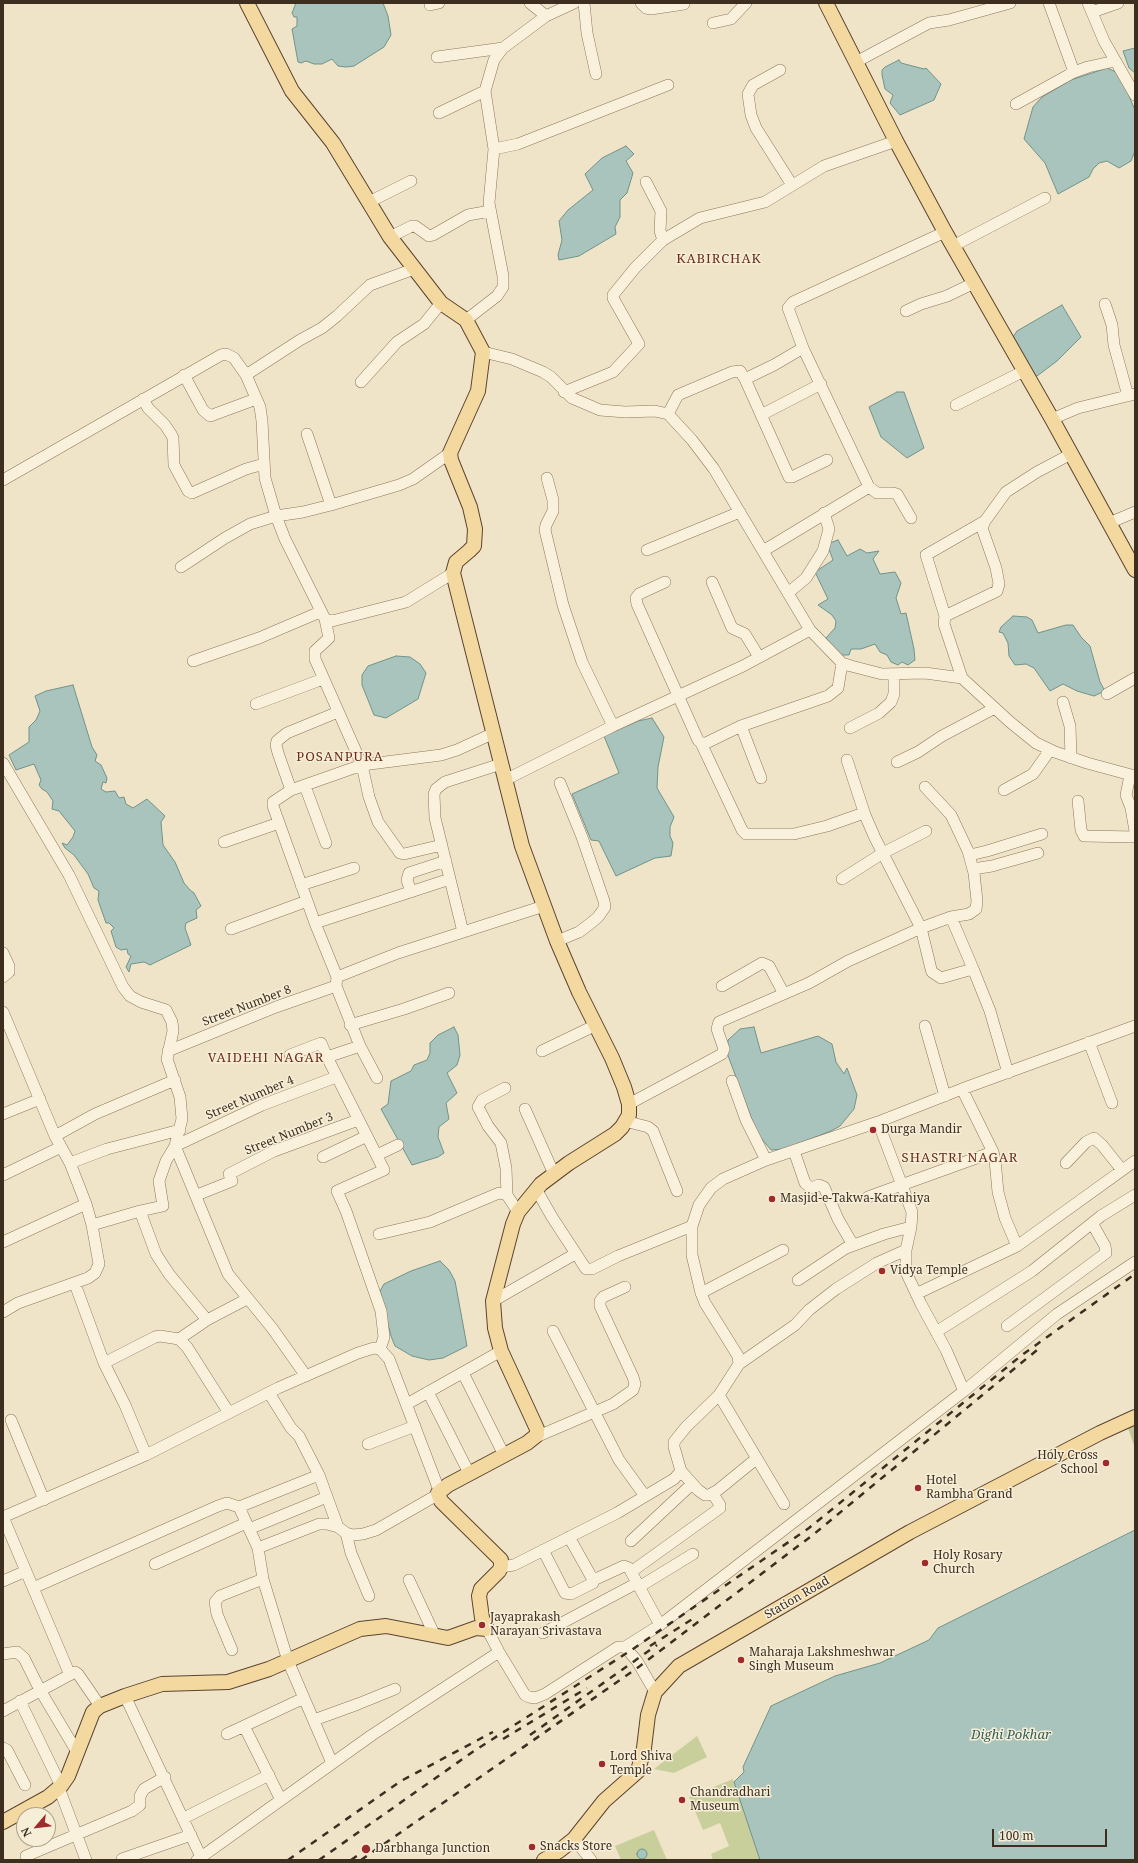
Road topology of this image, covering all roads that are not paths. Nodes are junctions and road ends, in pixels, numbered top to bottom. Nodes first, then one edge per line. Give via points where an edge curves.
1 (247, 3) edge
2 (530, 3) edge
3 (574, 3) edge
4 (584, 3) edge
5 (641, 3) edge
6 (746, 3) edge
7 (826, 3) edge
8 (1010, 3) edge
9 (1049, 3) edge
10 (1118, 3) edge
11 (684, 4) dead end
12 (1090, 8) edge
13 (546, 16) junction
14 (713, 23) dead end
15 (503, 48) junction
16 (437, 57) dead end
17 (1115, 61) junction
18 (856, 62) junction
19 (780, 70) dead end
20 (1074, 72) junction
21 (596, 74) dead end
22 (668, 85) dead end
23 (485, 91) junction
24 (1135, 95) edge
25 (1016, 104) dead end
26 (439, 113) dead end
27 (896, 141) junction
28 (494, 149) junction
29 (410, 181) dead end
30 (646, 182) dead end
31 (792, 185) junction
32 (1045, 198) dead end
33 (369, 202) junction
34 (490, 211) junction
35 (945, 232) junction
36 (390, 237) junction
37 (663, 240) junction
38 (953, 246) junction
39 (414, 269) junction
40 (974, 283) junction
41 (441, 303) junction
42 (1105, 304) dead end
43 (906, 311) dead end
44 (466, 320) junction
45 (803, 348) junction
46 (483, 352) junction
47 (1024, 371) junction
48 (184, 375) junction
49 (246, 375) junction
50 (745, 379) junction
51 (361, 382) dead end
52 (821, 384) junction
53 (564, 392) junction
54 (1132, 395) edge
55 (143, 399) junction
56 (256, 399) junction
57 (956, 405) dead end
58 (668, 414) junction
59 (761, 415) junction
60 (1052, 419) junction
61 (307, 434) dead end
62 (450, 452) junction
63 (1070, 454) junction
64 (827, 460) dead end
65 (264, 464) junction
66 (547, 478) dead end
67 (3, 480) edge
68 (869, 487) junction
69 (331, 505) junction
70 (740, 512) junction
71 (1135, 512) edge
72 (824, 513) junction
73 (276, 516) junction
74 (911, 518) dead end
75 (985, 521) junction
76 (1109, 523) junction
77 (647, 550) dead end
78 (763, 551) junction
79 (181, 567) dead end
80 (1135, 570) edge
81 (453, 573) junction
82 (665, 582) dead end
83 (712, 582) dead end
84 (788, 593) junction
85 (323, 616) junction
86 (945, 616) junction
87 (810, 630) junction
88 (759, 657) junction
89 (193, 661) dead end
90 (842, 663) junction
91 (894, 674) junction
92 (962, 678) junction
93 (1135, 678) edge
94 (323, 679) junction
95 (1107, 694) dead end
96 (678, 696) junction
97 (1062, 702) dead end
98 (256, 704) dead end
99 (995, 708) junction
100 (338, 712) junction
101 (613, 726) junction
102 (741, 726) junction
103 (850, 728) dead end
104 (494, 733) junction
105 (701, 743) junction
106 (1050, 750) junction
107 (1071, 758) junction
108 (847, 760) dead end
109 (897, 762) dead end
110 (3, 763) edge
111 (502, 764) junction
112 (362, 765) junction
113 (1132, 776) edge
114 (761, 778) dead end
115 (505, 780) junction
116 (560, 783) dead end
117 (305, 786) junction
118 (926, 787) dead end
119 (291, 790) junction
120 (1004, 790) dead end
121 (1078, 801) dead end
122 (865, 815) junction
123 (279, 823) junction
124 (926, 831) dead end
125 (1135, 831) edge
126 (1042, 834) dead end
127 (1135, 837) edge
128 (224, 842) dead end
129 (326, 844) dead end
130 (442, 845) junction
131 (883, 853) junction
132 (1038, 853) dead end
133 (970, 855) junction
134 (446, 860) junction
135 (354, 868) dead end
136 (973, 869) junction
137 (450, 879) junction
138 (842, 879) dead end
139 (301, 885) junction
140 (411, 892) junction
141 (307, 901) junction
142 (544, 906) junction
143 (951, 918) junction
144 (315, 923) junction
145 (921, 928) junction
146 (231, 929) dead end
147 (464, 932) junction
148 (557, 941) junction
149 (3, 953) edge
150 (974, 971) junction
151 (3, 977) edge
152 (336, 982) junction
153 (722, 986) dead end
154 (449, 993) dead end
155 (784, 994) junction
156 (3, 1012) edge
157 (350, 1025) junction
158 (596, 1025) junction
159 (925, 1026) dead end
160 (1135, 1026) edge
161 (1089, 1042) junction
162 (360, 1046) junction
163 (168, 1051) junction
164 (542, 1051) dead end
165 (290, 1055) dead end
166 (327, 1057) junction
167 (1008, 1073) junction
168 (336, 1076) junction
169 (377, 1078) dead end
170 (175, 1080) junction
171 (732, 1081) dead end
172 (505, 1088) dead end
173 (962, 1089) junction
174 (945, 1096) junction
175 (40, 1099) junction
176 (1112, 1103) dead end
177 (628, 1104) junction
178 (525, 1109) dead end
179 (3, 1114) edge
180 (358, 1120) junction
181 (626, 1121) junction
182 (878, 1122) junction
183 (180, 1130) junction
184 (55, 1136) junction
185 (367, 1136) junction
186 (398, 1145) dead end
187 (175, 1146) junction
188 (61, 1147) junction
189 (794, 1151) junction
190 (993, 1152) junction
191 (377, 1155) junction
192 (323, 1157) dead end
193 (766, 1160) junction
194 (1135, 1161) edge
195 (70, 1163) junction
196 (1066, 1163) dead end
197 (1122, 1170) junction
198 (554, 1174) junction
199 (3, 1175) edge
200 (901, 1184) junction
201 (536, 1189) junction
202 (677, 1191) dead end
203 (507, 1194) junction
204 (196, 1195) junction
205 (1135, 1195) edge
206 (868, 1197) dead end
207 (86, 1204) junction
208 (140, 1210) junction
209 (518, 1212) junction
210 (1092, 1223) junction
211 (92, 1225) junction
212 (692, 1226) junction
213 (911, 1227) junction
214 (379, 1234) dead end
215 (3, 1242) edge
216 (853, 1245) junction
217 (1017, 1246) junction
218 (783, 1250) dead end
219 (906, 1250) junction
220 (575, 1254) junction
221 (1135, 1262) edge
222 (798, 1280) dead end
223 (75, 1284) junction
224 (625, 1287) dead end
225 (701, 1293) junction
226 (916, 1294) junction
227 (247, 1299) junction
228 (493, 1301) junction
229 (3, 1312) edge
230 (207, 1320) junction
231 (1007, 1326) dead end
232 (553, 1331) dead end
233 (936, 1332) junction
234 (179, 1339) junction
235 (380, 1349) junction
236 (501, 1351) junction
237 (104, 1363) junction
238 (739, 1364) junction
239 (463, 1372) junction
240 (306, 1376) junction
241 (964, 1391) junction
242 (428, 1392) junction
243 (269, 1394) junction
244 (719, 1395) junction
245 (407, 1404) junction
246 (594, 1412) junction
247 (228, 1414) junction
248 (1135, 1417) edge
249 (12, 1420) dead end
250 (415, 1426) junction
251 (536, 1437) junction
252 (368, 1444) dead end
253 (504, 1455) junction
254 (146, 1456) junction
255 (756, 1459) junction
256 (681, 1471) junction
257 (469, 1473) junction
258 (319, 1475) junction
259 (692, 1484) junction
260 (438, 1492) junction
261 (713, 1494) junction
262 (645, 1496) junction
263 (327, 1498) junction
264 (44, 1500) junction
265 (784, 1504) dead end
266 (239, 1506) junction
267 (3, 1517) edge
268 (248, 1526) junction
269 (342, 1530) junction
270 (569, 1537) junction
271 (631, 1541) dead end
272 (258, 1548) junction
273 (543, 1550) junction
274 (693, 1554) dead end
275 (155, 1564) dead end
276 (501, 1567) junction
277 (26, 1571) junction
278 (631, 1572) junction
279 (595, 1578) junction
280 (263, 1579) junction
281 (409, 1580) dead end
282 (3, 1581) edge
283 (638, 1585) junction
284 (33, 1588) junction
285 (369, 1596) dead end
286 (482, 1625) junction
287 (660, 1625) junction
288 (544, 1633) dead end
289 (435, 1636) junction
290 (625, 1647) junction
291 (232, 1650) dead end
292 (499, 1652) junction
293 (3, 1654) edge
294 (288, 1661) junction
295 (70, 1675) junction
296 (395, 1689) dead end
297 (40, 1690) junction
298 (655, 1692) junction
299 (125, 1696) junction
300 (304, 1698) junction
301 (20, 1701) junction
302 (100, 1706) junction
303 (3, 1711) edge
304 (314, 1720) junction
305 (244, 1726) junction
306 (227, 1734) dead end
307 (3, 1748) edge
308 (77, 1752) junction
309 (332, 1764) junction
310 (269, 1775) junction
311 (165, 1777) junction
312 (25, 1785) dead end
313 (60, 1787) junction
314 (281, 1800) junction
315 (184, 1818) junction
316 (3, 1822) edge
317 (76, 1833) junction
318 (191, 1835) junction
319 (574, 1839) junction
320 (26, 1856) dead end
321 (199, 1858) edge
322 (122, 1859) dead end
323 (551, 1859) edge
324 (86, 1860) edge
325 (591, 1860) edge

1 - 33 main road via 292,91 333,143
2 - 13 street
3 - 13 street
4 - 21 street
5 - 11 street via 651,9
6 - 14 street via 731,19
7 - 18 main road
8 - 18 street via 929,23
9 - 20 street
10 - 12 street
12 - 17 street
13 - 15 street
15 - 16 street
15 - 23 street via 494,60
17 - 20 street
17 - 24 street
18 - 27 main road
19 - 31 street via 753,85 748,94 756,128
20 - 25 street
22 - 28 street via 518,144
23 - 26 street
23 - 28 street
27 - 31 street via 824,166
27 - 35 main road
28 - 34 street via 489,191
29 - 33 street
30 - 37 street via 661,211 660,231
31 - 37 street via 765,202 700,218
32 - 38 street
33 - 36 main road
34 - 36 street via 468,215 433,235 429,236 412,226
34 - 44 street via 503,287 497,296
35 - 38 main road
35 - 45 street via 789,306 790,316
36 - 39 main road
37 - 53 street via 613,295 639,344 613,372
38 - 40 main road
39 - 41 main road
39 - 49 street via 370,285 322,328
40 - 43 street
40 - 47 main road
41 - 44 main road
41 - 51 street via 424,324 397,342
42 - 54 street via 1112,325 1114,344
44 - 46 main road
45 - 50 street
45 - 52 street
46 - 53 street via 512,358 543,372
46 - 62 main road via 478,391
47 - 57 street
47 - 60 main road
48 - 49 street via 226,354 234,358
48 - 55 street
48 - 56 street via 203,410 210,416
49 - 56 street
50 - 58 street via 740,371 732,372 678,395
50 - 59 street
52 - 59 street
52 - 68 street
53 - 58 street via 600,410 655,411
54 - 60 street via 1078,408
55 - 65 street via 173,438 174,465 188,491 192,493
55 - 67 street
56 - 65 street via 262,421
58 - 70 street via 714,469
59 - 64 street via 789,477
60 - 63 main road
61 - 69 street
62 - 69 street via 412,479 399,485
62 - 81 main road via 470,507 475,529 474,546 456,562
63 - 75 street via 1006,492
63 - 76 main road
65 - 73 street via 265,478
66 - 101 street via 553,511 545,530 561,599 582,662
68 - 72 street
68 - 74 street via 877,493 897,494
69 - 73 street
70 - 77 street
70 - 78 street
71 - 76 street
72 - 78 street
72 - 84 street via 829,529 823,551 806,578
73 - 79 street via 250,524
73 - 85 street
75 - 86 street via 982,528 996,568 999,584 997,590
75 - 86 street via 926,555
76 - 80 main road
78 - 84 street
81 - 85 street via 406,602 332,621
81 - 104 main road
82 - 96 street via 639,594 636,598
83 - 88 street via 732,628 745,634
84 - 87 street
85 - 89 street
85 - 94 street via 329,638 314,654
86 - 92 street via 944,624
87 - 88 street
87 - 90 street
88 - 96 street
90 - 91 street via 882,674
90 - 102 street via 835,692
91 - 92 street via 925,673
91 - 103 street via 894,694 891,702 879,713
92 - 99 street
93 - 95 street
94 - 98 street
94 - 100 street
96 - 101 street
96 - 105 street
97 - 107 street via 1070,726
99 - 106 street via 1025,735
99 - 109 street
100 - 112 street
100 - 119 street via 287,733 277,741 278,753
101 - 115 street
102 - 105 street
102 - 114 street
104 - 111 main road
104 - 112 street via 441,755
105 - 122 street via 746,834 794,834 861,814
106 - 107 street
106 - 120 street via 1033,774
107 - 113 street
108 - 122 street
110 - 163 street via 69,876 123,986 130,996 166,1010 170,1015 173,1031
111 - 115 main road
111 - 130 street via 445,782 436,789 433,802
112 - 117 street
112 - 130 street via 375,816 397,850 404,854
113 - 125 street via 1126,795
115 - 142 main road via 522,846
116 - 148 street via 605,907 598,917 579,932
117 - 119 street
117 - 129 street
118 - 133 street via 950,815
119 - 123 street via 273,802
121 - 127 street via 1084,836
122 - 131 street
123 - 128 street
123 - 139 street
124 - 131 street
126 - 133 street
130 - 134 street
131 - 138 street
131 - 145 street
132 - 136 street
133 - 136 street
134 - 137 street
134 - 140 street via 409,873 407,880
135 - 139 street
136 - 143 street via 977,906 969,914
137 - 140 street
137 - 147 street
139 - 141 street
140 - 144 street
141 - 144 street
141 - 146 street
142 - 147 street, Street Number 8
142 - 148 main road
143 - 145 street
143 - 150 street
144 - 152 street
145 - 150 street via 931,969 938,977
145 - 155 street
147 - 152 street, Street Number 8 via 398,953
148 - 158 main road
149 - 151 street via 9,972
150 - 167 street via 990,1012
152 - 157 street
152 - 163 street, Street Number 8
153 - 155 street via 762,963 769,966
154 - 157 street
155 - 177 street via 719,1022 717,1029 724,1049 722,1054
156 - 175 street
157 - 162 street
158 - 164 street
158 - 177 main road via 624,1087
159 - 174 street
160 - 161 street
161 - 167 street
161 - 176 street
162 - 166 street
162 - 169 street
163 - 170 street via 167,1059
165 - 166 street via 321,1043
166 - 168 street
167 - 173 street
168 - 180 street
168 - 187 street, Street Number 4 via 262,1105
170 - 183 street via 182,1109
170 - 184 street via 95,1114
171 - 193 street via 746,1120
172 - 203 street via 482,1100 478,1107 488,1126 502,1143
173 - 174 street
173 - 190 street
174 - 182 street
175 - 179 street
175 - 184 street
177 - 181 main road via 629,1115
178 - 198 street
180 - 185 street
180 - 204 street, Street Number 3 via 274,1151 229,1174 232,1181
181 - 198 main road via 615,1134
181 - 202 street via 648,1127 653,1131
182 - 189 street
182 - 200 street
183 - 187 street
183 - 195 street via 107,1149
184 - 188 street
185 - 191 street
185 - 192 street
186 - 191 street
187 - 204 street
187 - 208 street via 159,1181 163,1206
188 - 195 street
188 - 199 street
189 - 193 street
189 - 216 street via 805,1183 811,1188 819,1185 824,1187
190 - 200 street
190 - 217 street via 998,1192 1005,1218
191 - 235 street via 384,1170 337,1191 381,1311 384,1337
193 - 212 street via 723,1179 712,1188 699,1205
194 - 197 street
195 - 207 street
196 - 197 street via 1086,1142 1094,1138
197 - 217 street
198 - 201 main road
200 - 206 street
200 - 213 street via 912,1212
201 - 209 main road
201 - 220 street
203 - 209 street
203 - 214 street via 499,1193 430,1222
204 - 227 street via 228,1274
205 - 210 street
207 - 211 street
207 - 215 street
208 - 211 street
208 - 230 street via 156,1254
209 - 228 main road
210 - 231 street via 1106,1252
210 - 233 street via 1032,1271
211 - 223 street via 99,1264 95,1274
212 - 220 street via 592,1269 586,1269
212 - 225 street via 692,1255
213 - 216 street
213 - 219 street
216 - 222 street
217 - 226 street
218 - 225 street
219 - 226 street via 906,1272
219 - 238 street via 877,1263 836,1289 809,1310 795,1325
220 - 228 street
221 - 241 street via 1057,1314
223 - 229 street via 25,1301
223 - 237 street
224 - 246 street via 603,1297 600,1306 633,1377 633,1390 613,1404
225 - 238 street via 738,1356
226 - 233 street
227 - 230 street
227 - 240 street via 272,1328
228 - 236 main road via 495,1328
230 - 234 street
232 - 246 street
233 - 241 street
234 - 237 street via 155,1337
234 - 247 street via 187,1347
235 - 240 street via 369,1349
235 - 245 street via 389,1359
236 - 239 street
236 - 251 main road via 537,1429
237 - 254 street
238 - 244 street
239 - 242 street
239 - 253 street
240 - 243 street
241 - 287 street
242 - 245 street
242 - 257 street
243 - 247 street
243 - 258 street via 299,1436
244 - 255 street
244 - 256 street via 674,1442
245 - 250 street
246 - 251 street
246 - 262 street via 618,1460
247 - 254 street
248 - 298 main road, Station Road via 910,1532 679,1666
249 - 264 street
250 - 252 street
250 - 260 street
251 - 253 main road
253 - 257 main road
254 - 264 street
255 - 261 street
255 - 265 street
256 - 259 street
256 - 262 street via 674,1479
257 - 260 main road
258 - 263 street
258 - 266 street
259 - 261 street via 705,1495
259 - 271 street
260 - 269 street via 376,1530 354,1535
260 - 276 main road via 441,1501 498,1556
261 - 278 street via 720,1508
262 - 270 street
263 - 268 street
263 - 269 street
264 - 267 street
266 - 268 street
266 - 284 street via 227,1503 218,1506
267 - 277 street
268 - 272 street
268 - 275 street
269 - 272 street via 327,1524 319,1524
269 - 285 street
270 - 273 street
270 - 279 street via 590,1575
272 - 280 street
273 - 276 street via 514,1565
273 - 279 street via 565,1593 571,1594 593,1583
274 - 283 street
276 - 286 main road via 481,1589 479,1596
277 - 282 street
277 - 284 street
278 - 279 street via 624,1566
278 - 283 street
280 - 291 street via 220,1596 214,1602
280 - 294 street
281 - 289 street
283 - 287 street
283 - 288 street
284 - 295 street
286 - 289 main road via 448,1638
286 - 292 street
287 - 290 street
289 - 294 main road via 386,1626 375,1627 347,1634
290 - 292 street via 618,1647 535,1698 525,1694
290 - 298 street via 637,1661
292 - 309 street
293 - 297 street via 16,1652 24,1658
294 - 299 main road via 228,1682 162,1684
294 - 300 street
295 - 297 street
295 - 302 street via 75,1672 78,1674
296 - 304 street
297 - 301 street
297 - 308 street
298 - 319 main road, Station Road via 648,1715 638,1771 604,1801
299 - 302 main road
299 - 311 street
300 - 304 street
300 - 305 street
301 - 303 street
301 - 313 street
302 - 308 main road via 93,1712
304 - 309 street
305 - 306 street
305 - 310 street
307 - 312 street via 7,1750
308 - 313 main road via 68,1776
309 - 314 street
310 - 314 street
310 - 315 street
311 - 315 street
311 - 317 street via 142,1792 138,1807
313 - 316 main road via 48,1797
313 - 317 street
314 - 321 street
315 - 318 street
317 - 320 street
317 - 324 street
318 - 321 street
318 - 322 street
319 - 323 main road, Station Road
319 - 325 street

